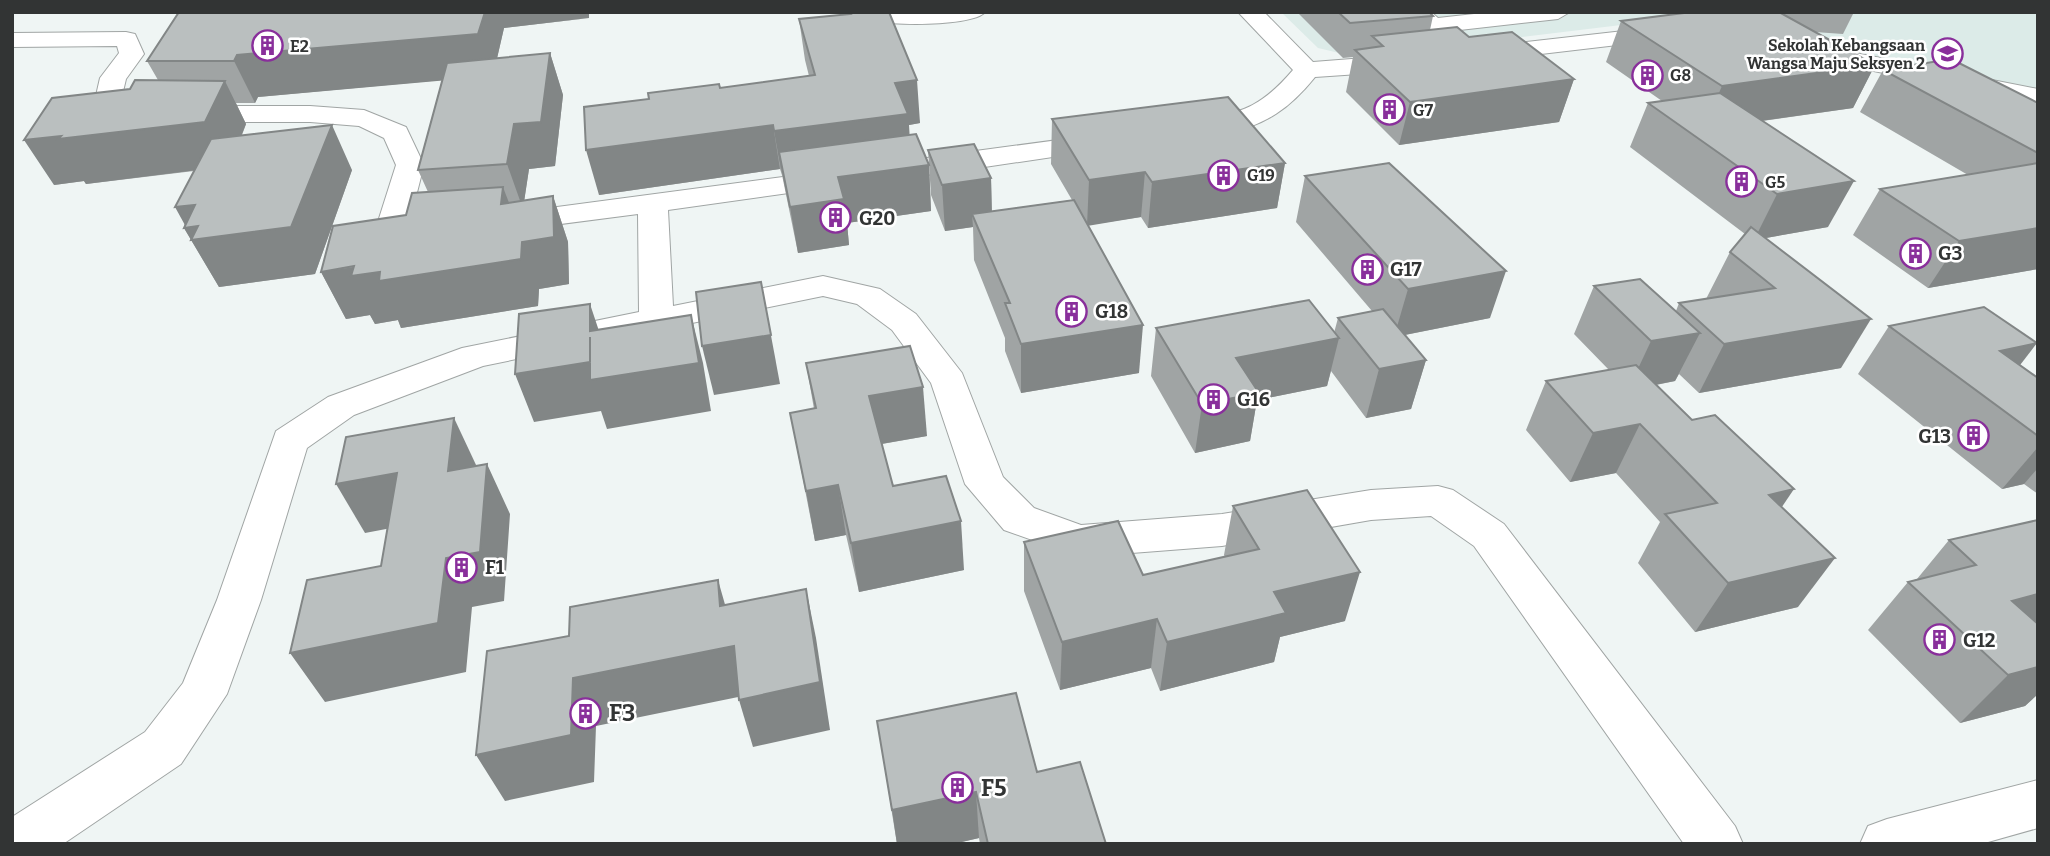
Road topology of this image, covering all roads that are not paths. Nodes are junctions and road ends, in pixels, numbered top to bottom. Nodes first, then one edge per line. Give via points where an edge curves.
1 (858, 12) edge
2 (973, 12) edge
3 (1250, 12) edge
4 (1417, 12) edge
5 (1558, 12) edge
6 (1692, 31) edge
7 (12, 40) edge
8 (1794, 47) edge
9 (1460, 57) edge
10 (1433, 60) edge
11 (1307, 70) junction
12 (2038, 97) edge
13 (1171, 133) edge
14 (1131, 138) edge
15 (903, 170) edge
16 (863, 175) edge
17 (653, 204) junction
18 (656, 318) junction
19 (2038, 804) edge
20 (17, 844) edge
21 (1716, 844) edge
22 (1887, 844) edge

1 - 2 street via 909,18
3 - 11 street
4 - 5 street via 1433,26
6 - 9 street
7 - 17 street via 126,39 132,54 113,78 108,100 118,114 244,112 364,118 396,133 410,165 391,231
8 - 12 street
10 - 11 street
11 - 13 street via 1286,98 1264,115
14 - 15 street
16 - 17 street
17 - 18 street
18 - 20 street via 475,356 341,406 290,441 203,694 163,748
18 - 21 street via 823,286 868,296 904,322 949,381 985,484 1019,519 1080,541 1222,530 1371,505 1438,501 1489,535
19 - 22 street

